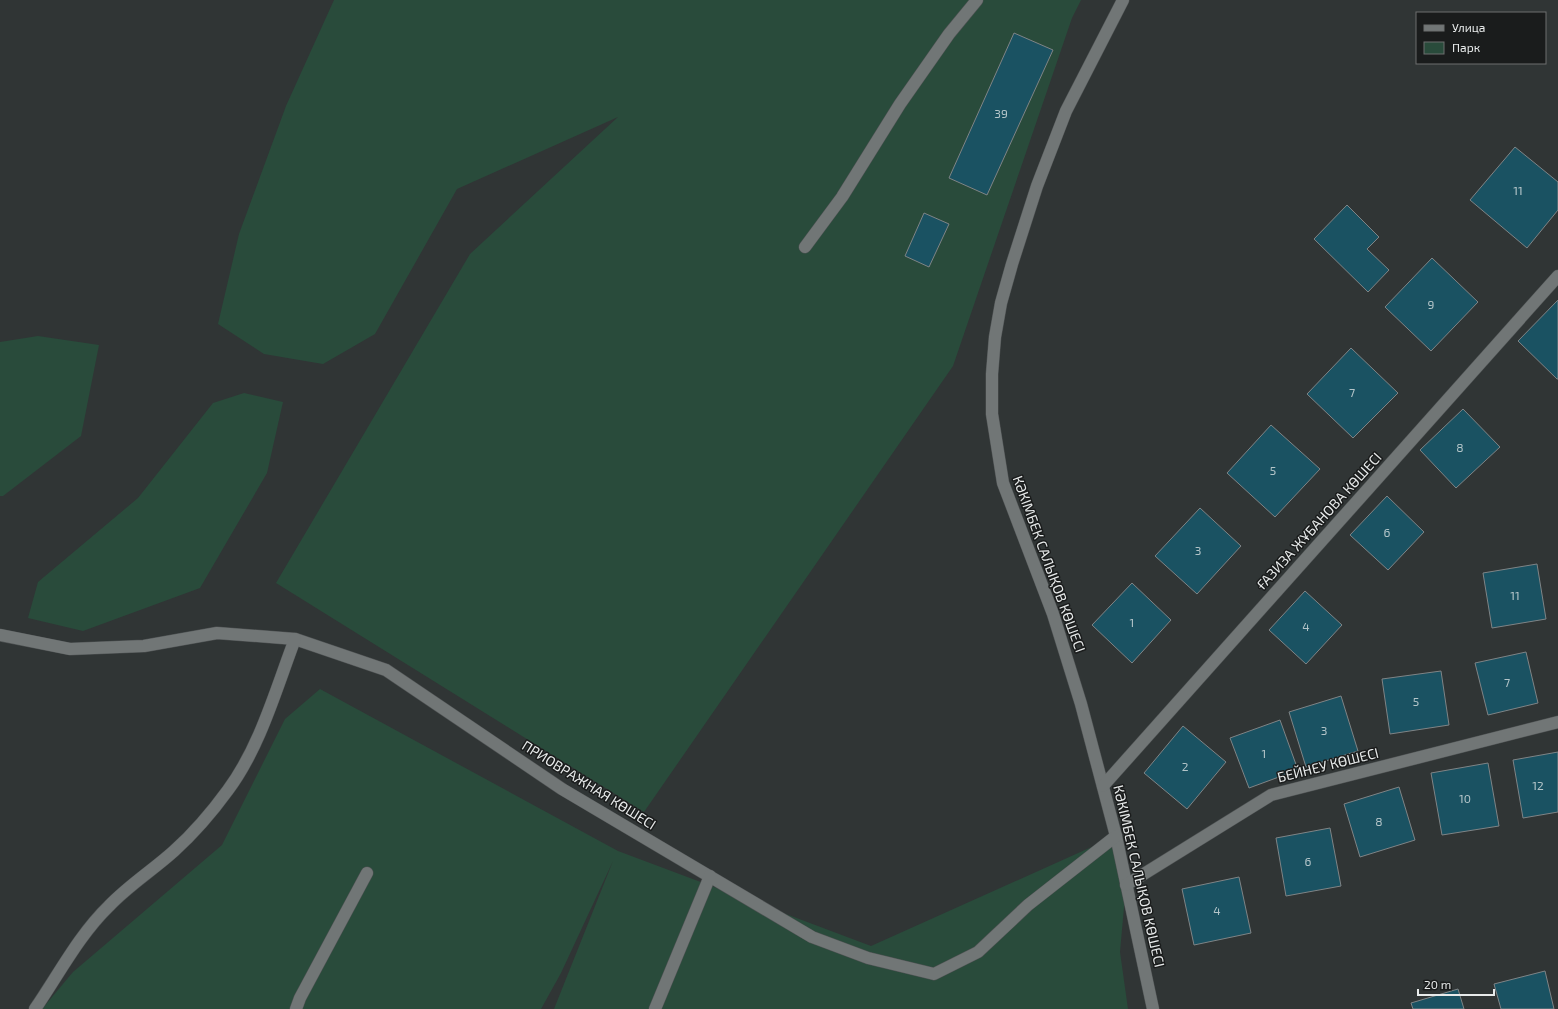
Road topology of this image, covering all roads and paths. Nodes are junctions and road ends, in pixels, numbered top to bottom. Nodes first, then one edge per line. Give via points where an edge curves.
1 (978, 0) edge
2 (1123, 0) edge
3 (805, 248) dead end
4 (1558, 276) edge
5 (0, 635) edge
6 (295, 639) junction
7 (1558, 722) edge
8 (1103, 786) junction
9 (1116, 836) junction
10 (366, 873) dead end
11 (710, 876) junction
12 (1126, 885) junction
13 (35, 1009) edge
14 (296, 1009) edge
15 (655, 1009) edge
16 (1153, 1009) edge

1 - 3 street via 949,34 900,104 842,197
2 - 8 street, КӘКІМБЕК САЛЫҚОВ КӨШЕСІ via 1066,111 1037,186 1001,303 992,374 992,414 1003,483 1054,614
4 - 8 street, ҒАЗИЗА ЖҰБАНОВА КӨШЕСІ
5 - 6 street, ПРИОВРАЖНАЯ КӨШЕСІ via 70,649 144,646 217,633
6 - 11 street, ПРИОВРАЖНАЯ КӨШЕСІ via 386,670 562,789
6 - 13 street via 257,739 228,790 174,851 107,907 76,947
7 - 12 street, БЕЙНЕУ КӨШЕСІ via 1271,795
8 - 9 street, КӘКІМБЕК САЛЫҚОВ КӨШЕСІ
9 - 11 street, ПРИОВРАЖНАЯ КӨШЕСІ via 1028,905 978,952 934,974 868,958 812,937
9 - 12 street, КӘКІМБЕК САЛЫҚОВ КӨШЕСІ
10 - 14 street
11 - 15 street
12 - 16 street, КӘКІМБЕК САЛЫҚОВ КӨШЕСІ

